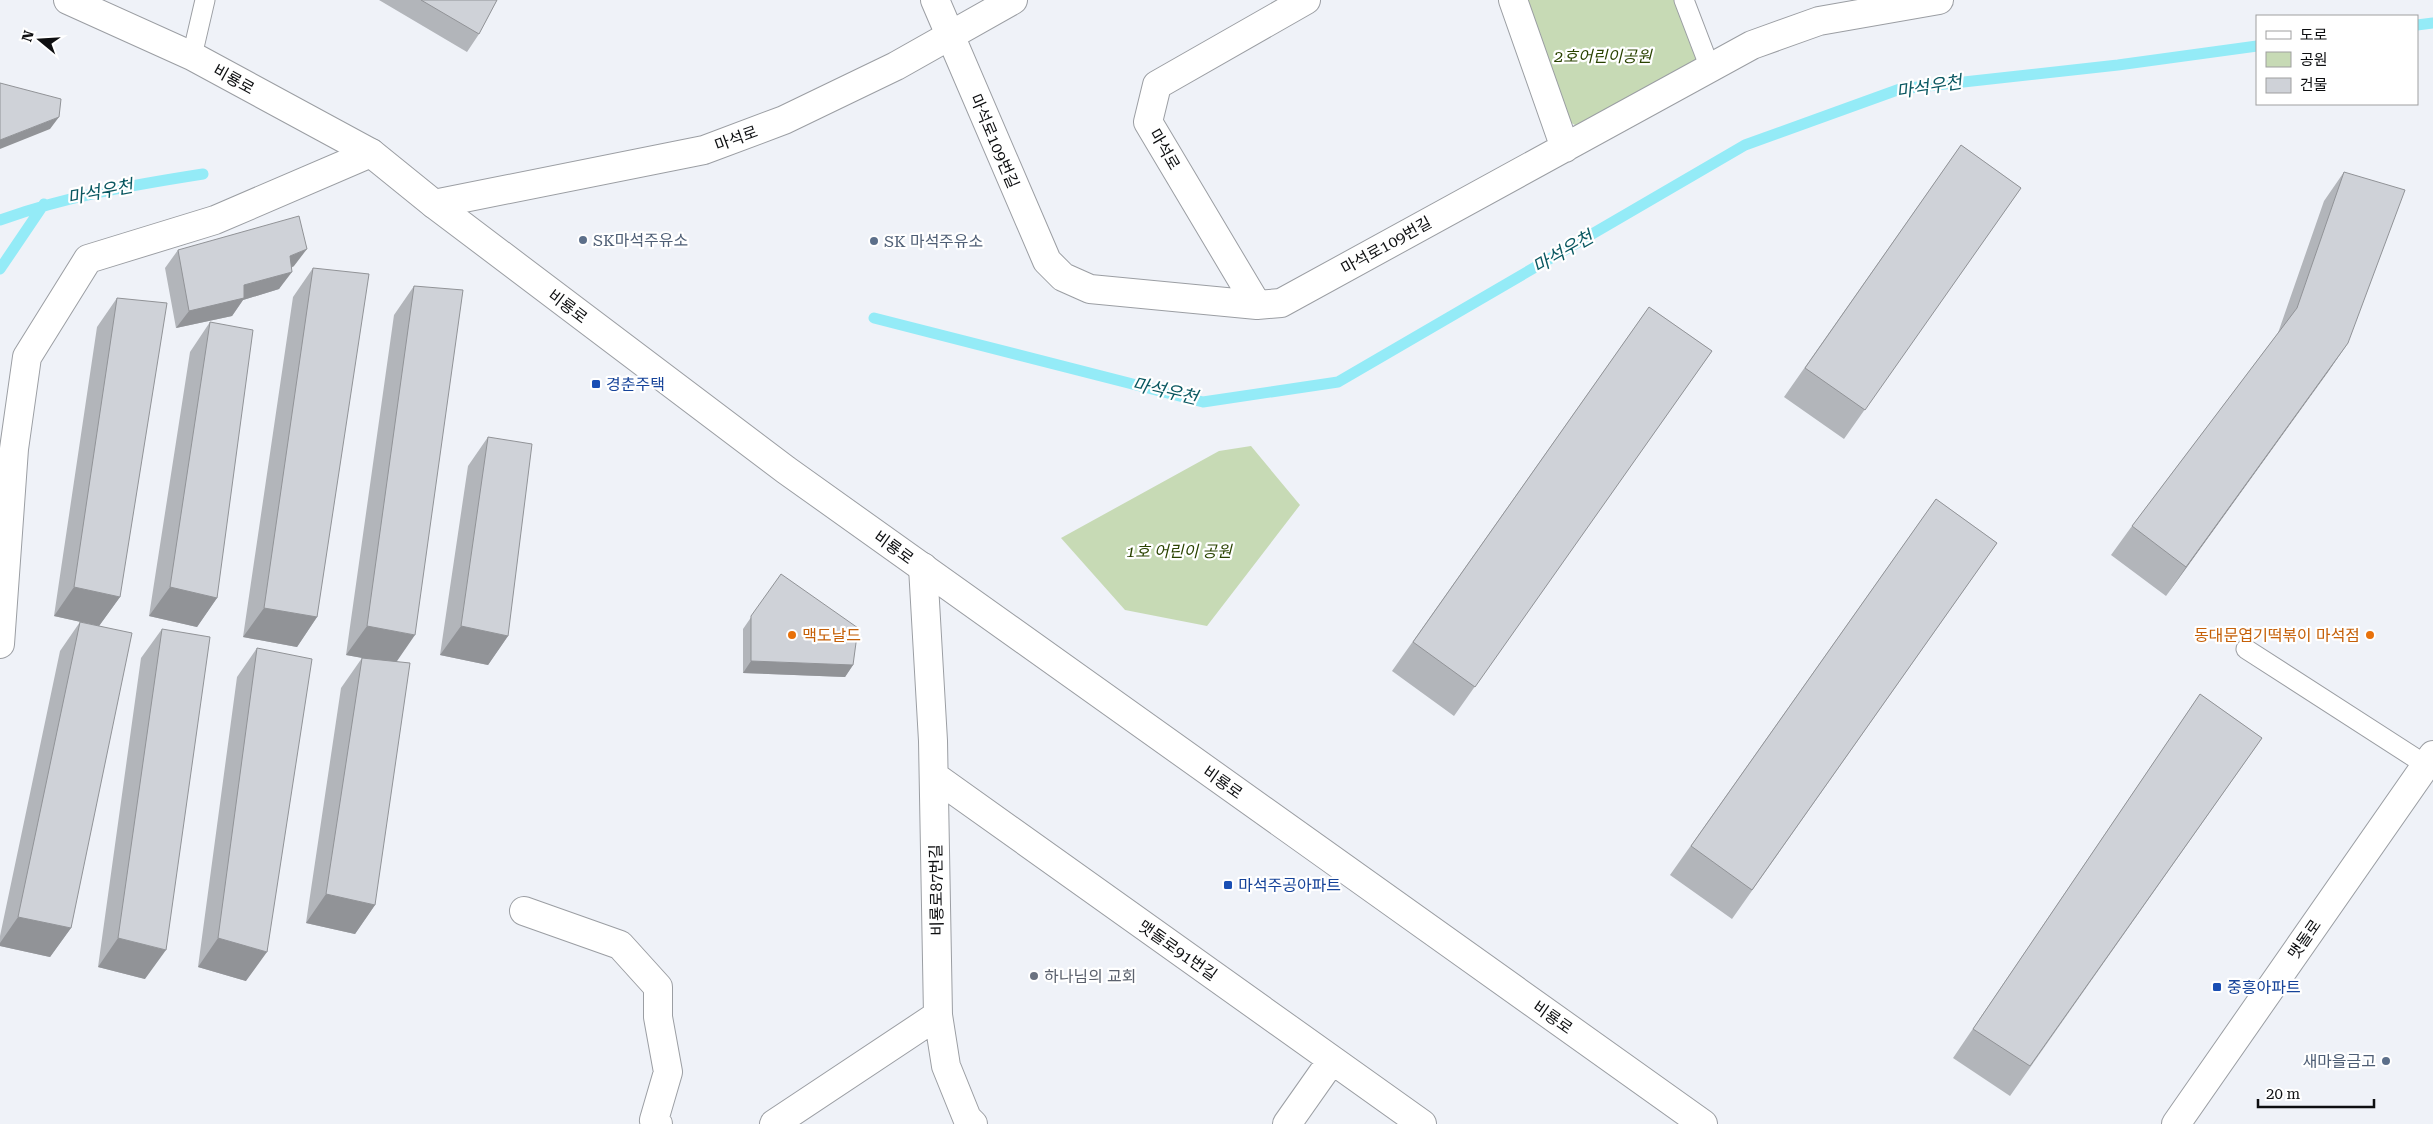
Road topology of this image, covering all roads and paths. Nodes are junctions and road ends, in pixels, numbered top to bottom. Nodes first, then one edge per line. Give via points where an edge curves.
1 (68, 0) edge
2 (205, 0) edge
3 (935, 0) edge
4 (1013, 0) edge
5 (1306, 0) edge
6 (1513, 0) edge
7 (1684, 0) edge
8 (1939, 0) edge
9 (950, 36) junction
10 (192, 56) junction
11 (1710, 68) junction
12 (1564, 148) junction
13 (370, 153) junction
14 (434, 204) junction
15 (1257, 306) junction
16 (7, 448) edge
17 (923, 568) junction
18 (0, 644) edge
19 (2246, 649) dead end
20 (2429, 760) edge
21 (934, 776) junction
22 (524, 912) dead end
23 (938, 1015) junction
24 (1332, 1060) junction
25 (658, 1124) edge
26 (774, 1124) edge
27 (972, 1124) edge
28 (1287, 1124) edge
29 (1422, 1124) edge
30 (1703, 1124) edge
31 (2176, 1124) edge

1 - 10 street, 비룡로
2 - 10 lane
3 - 9 street, 마석로109번길
4 - 9 street, 마석로
5 - 15 street, 마석로 via 1157,85 1148,122
6 - 12 street
7 - 11 lane
8 - 11 street, 마석로109번길 via 1820,21 1752,45
9 - 14 street, 마석로 via 784,120 704,150
9 - 15 street, 마석로109번길 via 1046,262 1063,277 1090,289
10 - 13 street, 비룡로
11 - 12 street, 마석로109번길
12 - 15 street, 마석로109번길 via 1281,303
13 - 14 street, 비룡로
13 - 16 street via 215,220 88,259 27,357
14 - 17 street, 비룡로 via 786,470
16 - 18 street
17 - 21 street, 비룡로87번길
17 - 30 street, 비룡로
19 - 20 lane
20 - 31 street, 맷돌로
21 - 23 street, 비룡로87번길
21 - 24 street, 맷돌로91번길
22 - 25 street via 620,945 658,987 658,1017 668,1072 654,1120
23 - 26 street
23 - 27 street, 비룡로87번길 via 946,1066
24 - 28 street
24 - 29 street, 맷돌로91번길

